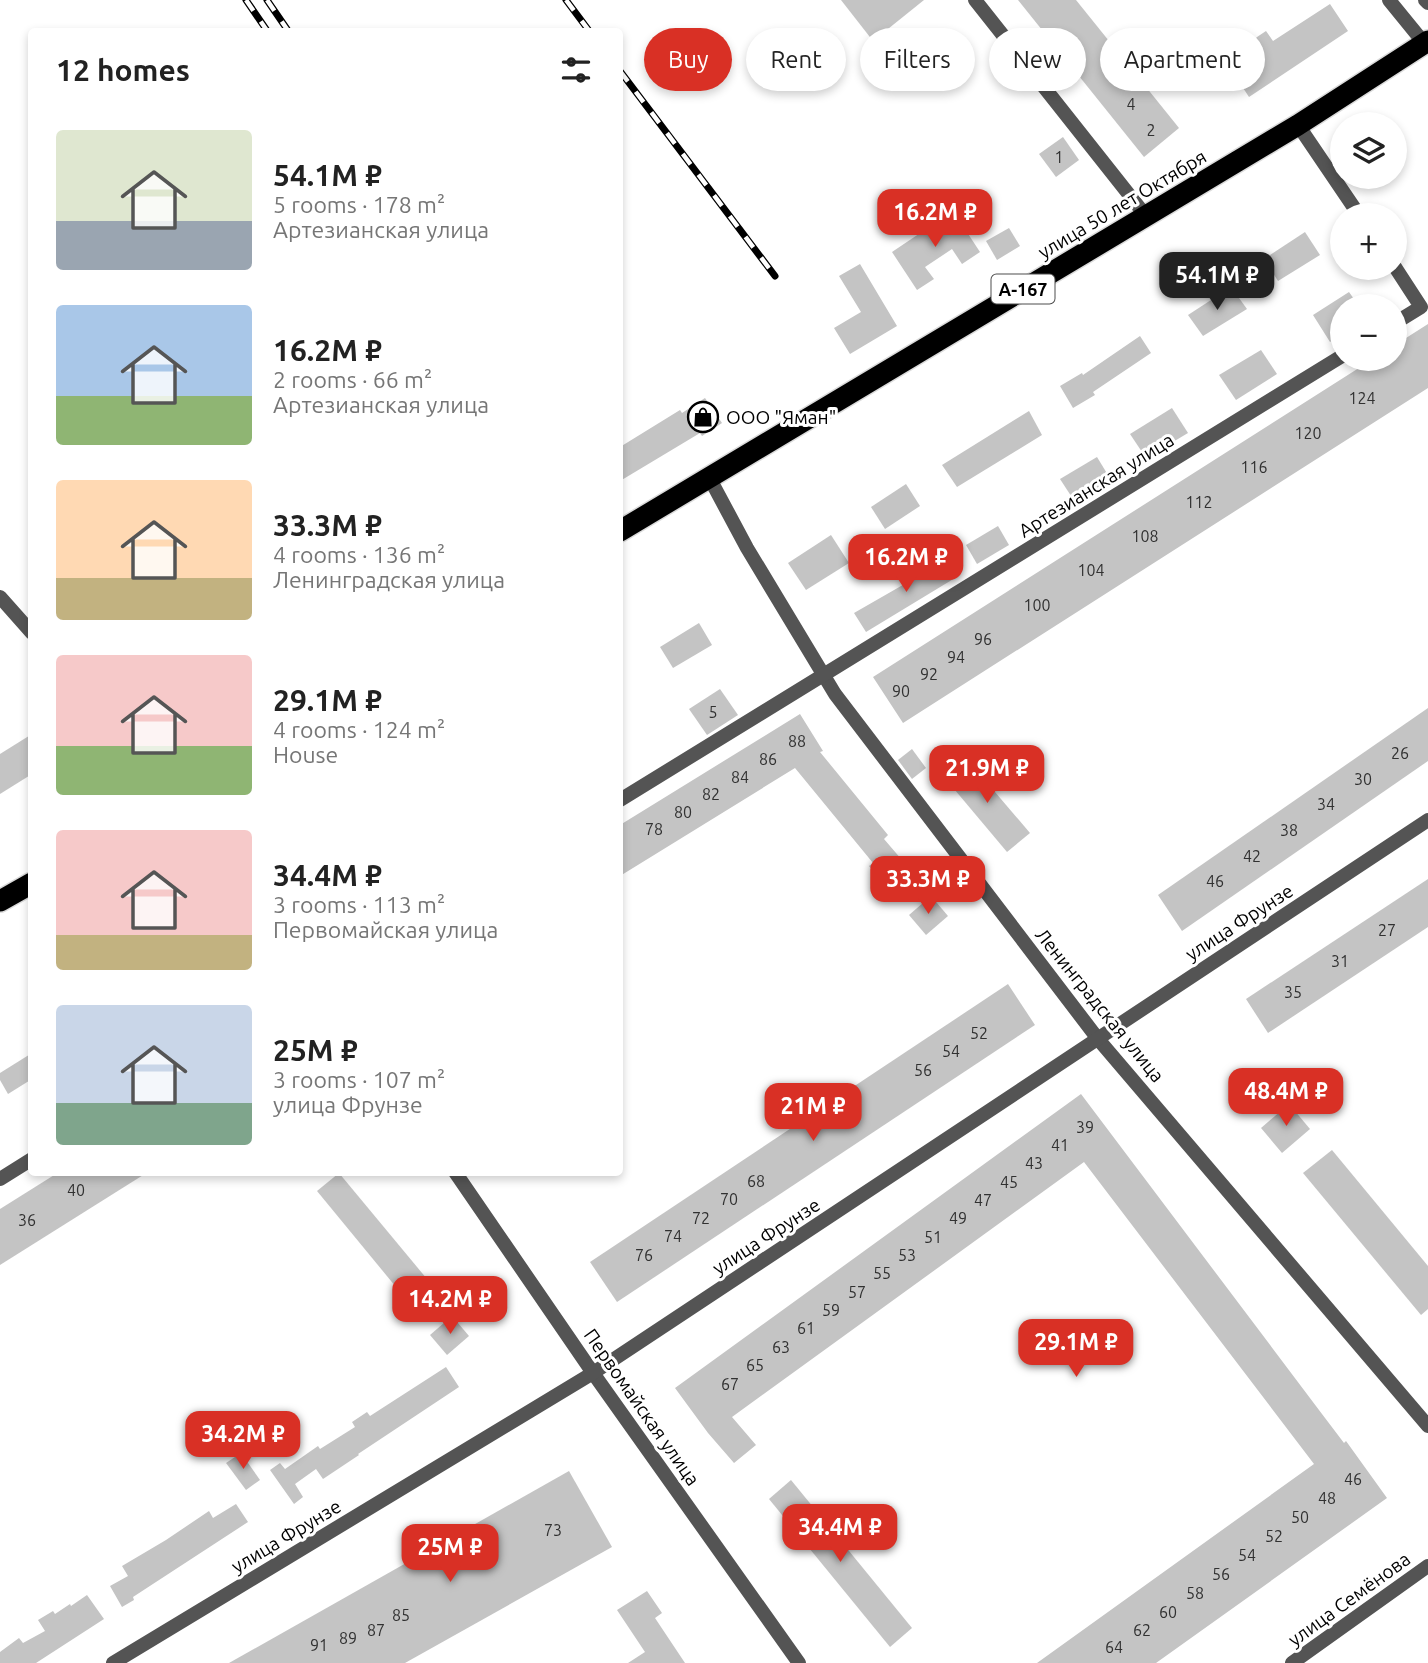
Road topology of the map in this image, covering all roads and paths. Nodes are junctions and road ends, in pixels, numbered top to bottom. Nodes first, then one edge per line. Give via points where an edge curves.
1 (975, 0) edge
2 (1389, 0) edge
3 (1426, 42) edge
4 (1298, 125) junction
5 (1351, 203) edge
6 (1146, 216) junction
7 (1403, 280) edge
8 (1407, 316) edge
9 (1330, 363) edge
10 (709, 477) junction
11 (623, 529) edge
12 (0, 597) edge
13 (28, 628) edge
14 (823, 677) junction
15 (623, 798) edge
16 (1428, 820) edge
17 (28, 885) edge
18 (0, 901) edge
19 (1098, 1039) junction
20 (28, 1162) edge
21 (458, 1176) edge
22 (0, 1179) edge
23 (593, 1373) junction
24 (1428, 1426) edge
25 (1428, 1566) edge
26 (113, 1663) edge
27 (799, 1663) edge
28 (1292, 1663) edge

1 - 6 street
2 - 3 street
3 - 4 highway, улица 50 лет Октября / А-167
4 - 5 street
4 - 6 highway, улица 50 лет Октября / А-167
6 - 10 highway, улица 50 лет Октября / А-167
7 - 8 street via 1421,307
9 - 14 street, Артезианская улица
10 - 11 highway, улица 50 лет Октября / А-167
10 - 14 street, Ленинградская улица
12 - 13 street
14 - 15 street, Артезианская улица
14 - 19 street, Ленинградская улица
16 - 19 street, улица Фрунзе
17 - 18 highway
19 - 23 street, улица Фрунзе
19 - 24 street, Ленинградская улица
20 - 22 street
21 - 23 street, Первомайская улица
23 - 26 street, улица Фрунзе
23 - 27 street, Первомайская улица
25 - 28 street, улица Семёнова

